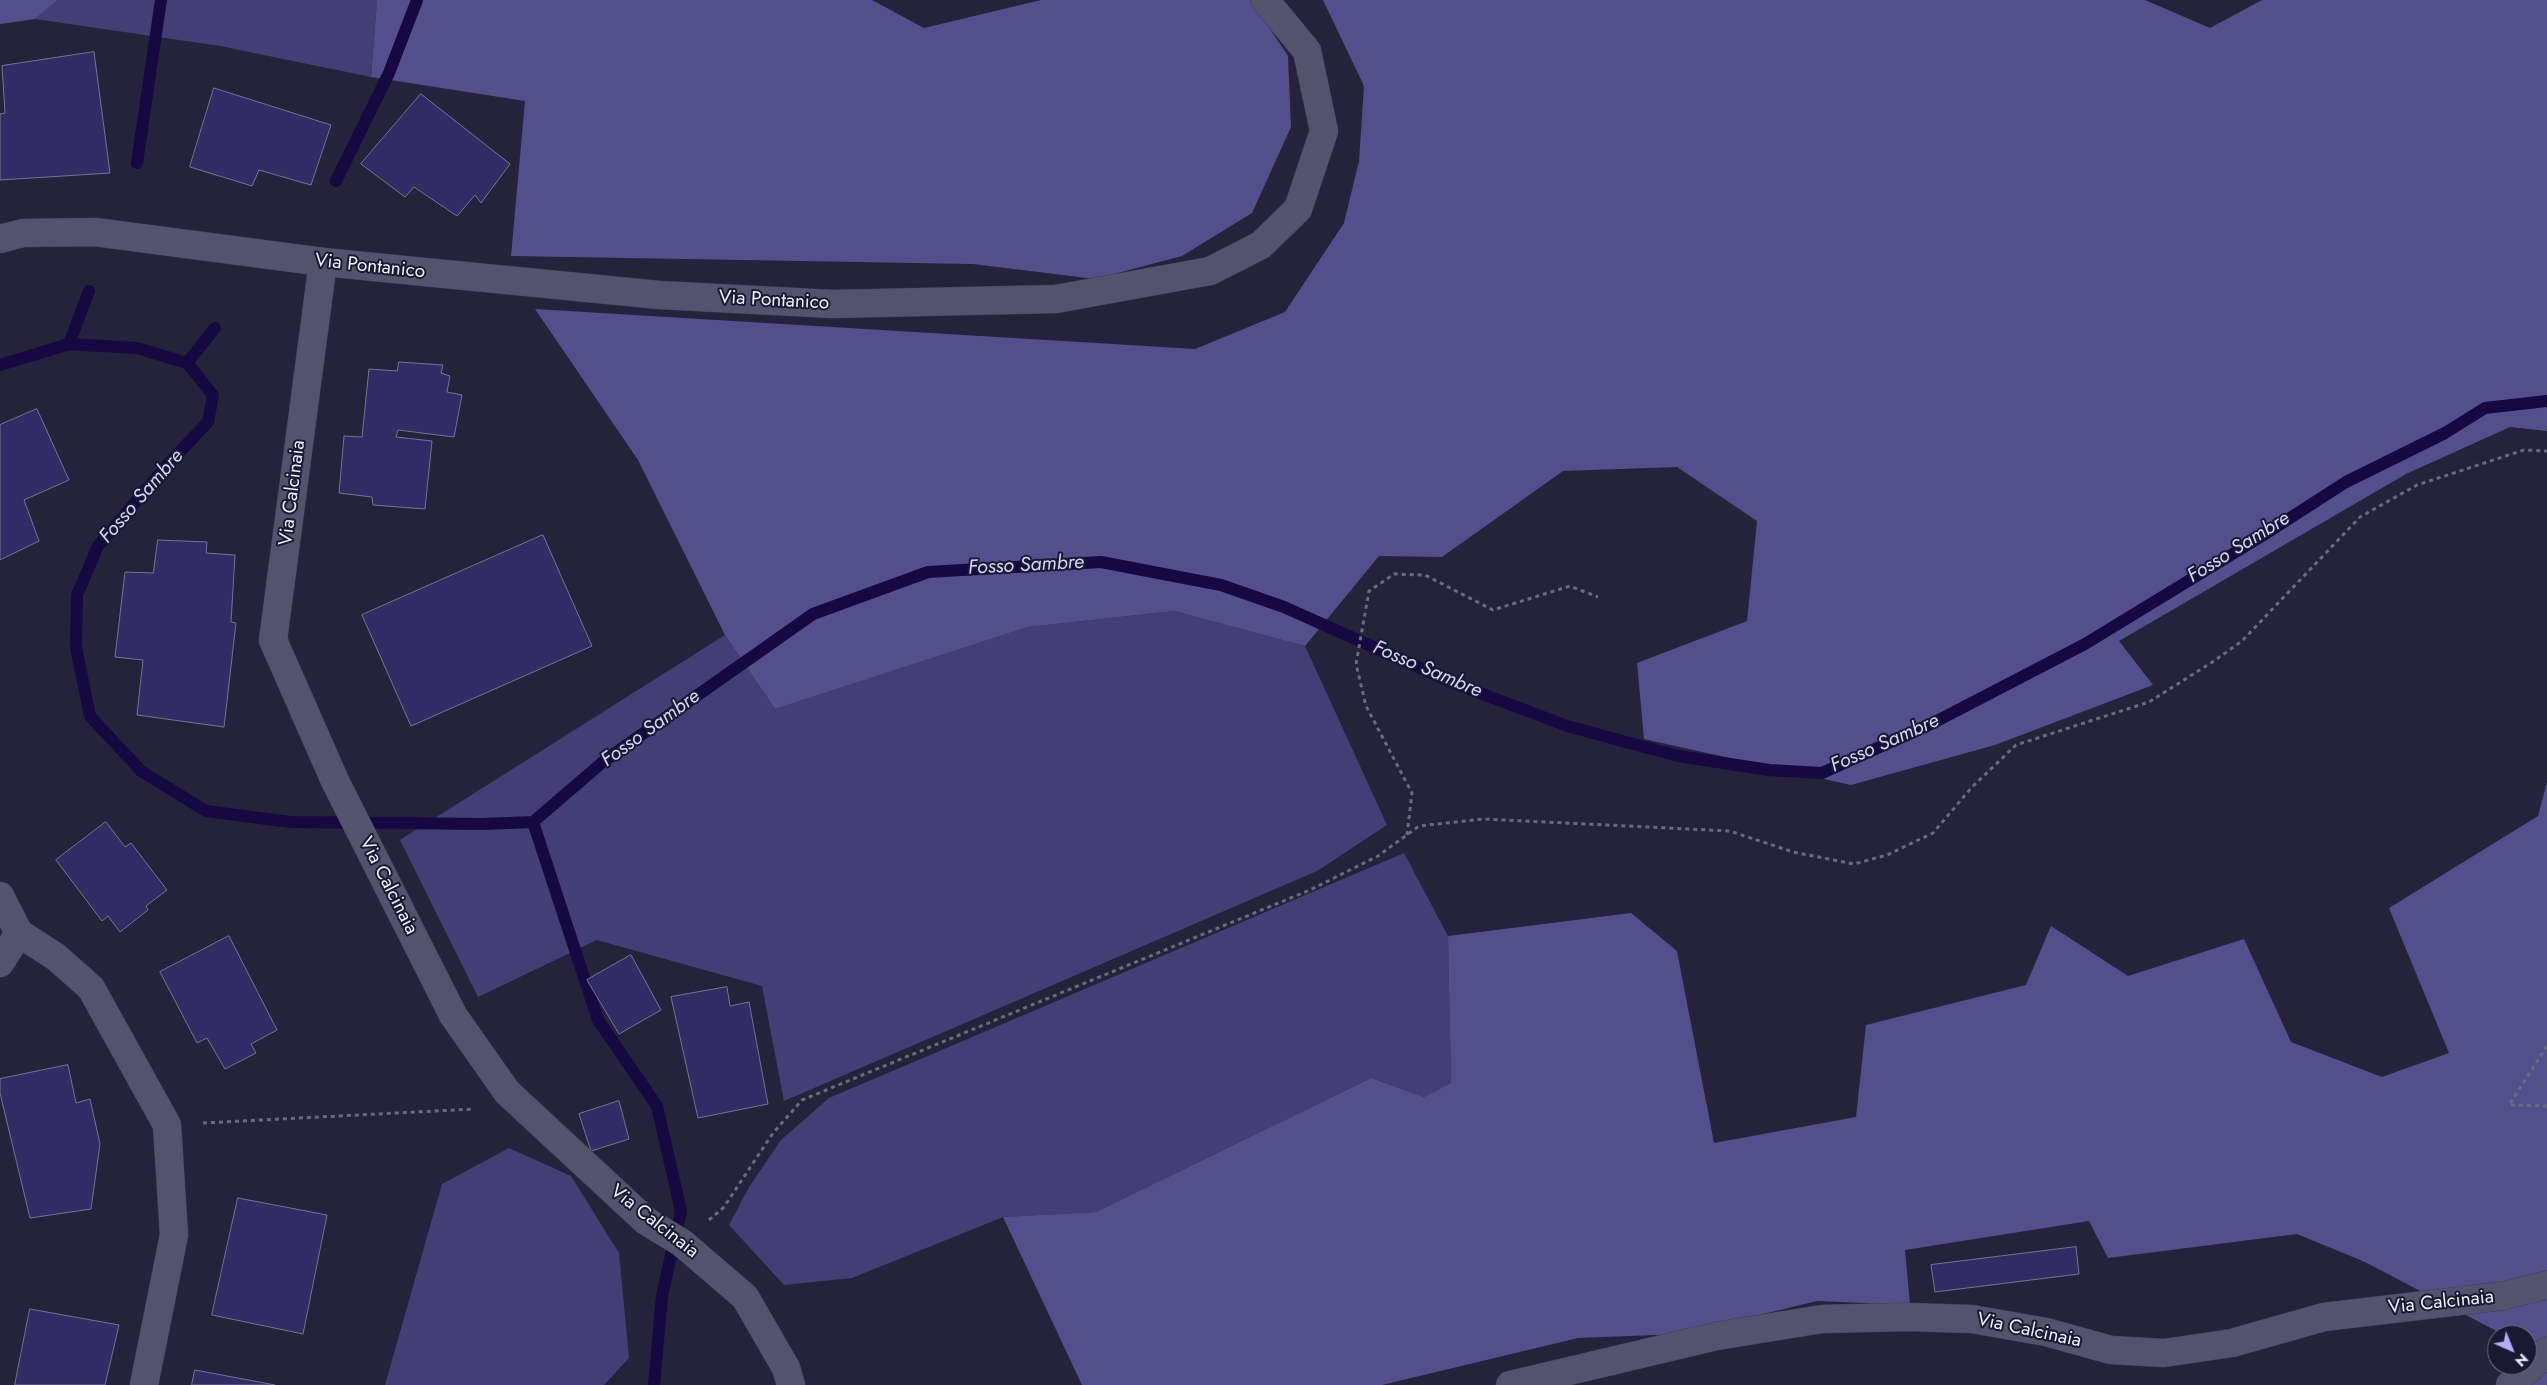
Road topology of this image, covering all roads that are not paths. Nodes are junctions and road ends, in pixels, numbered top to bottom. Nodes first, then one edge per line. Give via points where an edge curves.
1 (1265, 0) edge
2 (0, 239) edge
3 (323, 262) junction
4 (0, 896) edge
5 (19, 933) junction
6 (0, 963) edge
7 (2547, 1286) edge
8 (2547, 1351) edge
9 (144, 1385) edge
10 (791, 1385) edge
11 (1510, 1385) edge
12 (2510, 1385) edge

1 - 3 street, Via Pontanico via 1307,51 1324,131 1298,209 1261,245 1210,270 1056,299 832,304 659,295
2 - 3 street, Via Pontanico via 23,233 95,232
3 - 10 street, Via Calcinaia via 273,640 335,781 453,1014 506,1092 646,1221 682,1243 745,1297 786,1368
4 - 5 street
5 - 6 street
5 - 9 street via 56,957 91,988 167,1125 174,1234
7 - 11 street, Via Calcinaia via 2502,1296 2324,1317 2232,1343 2164,1353 2111,1350 2046,1332 1972,1319 1822,1319 1718,1336
8 - 12 street

